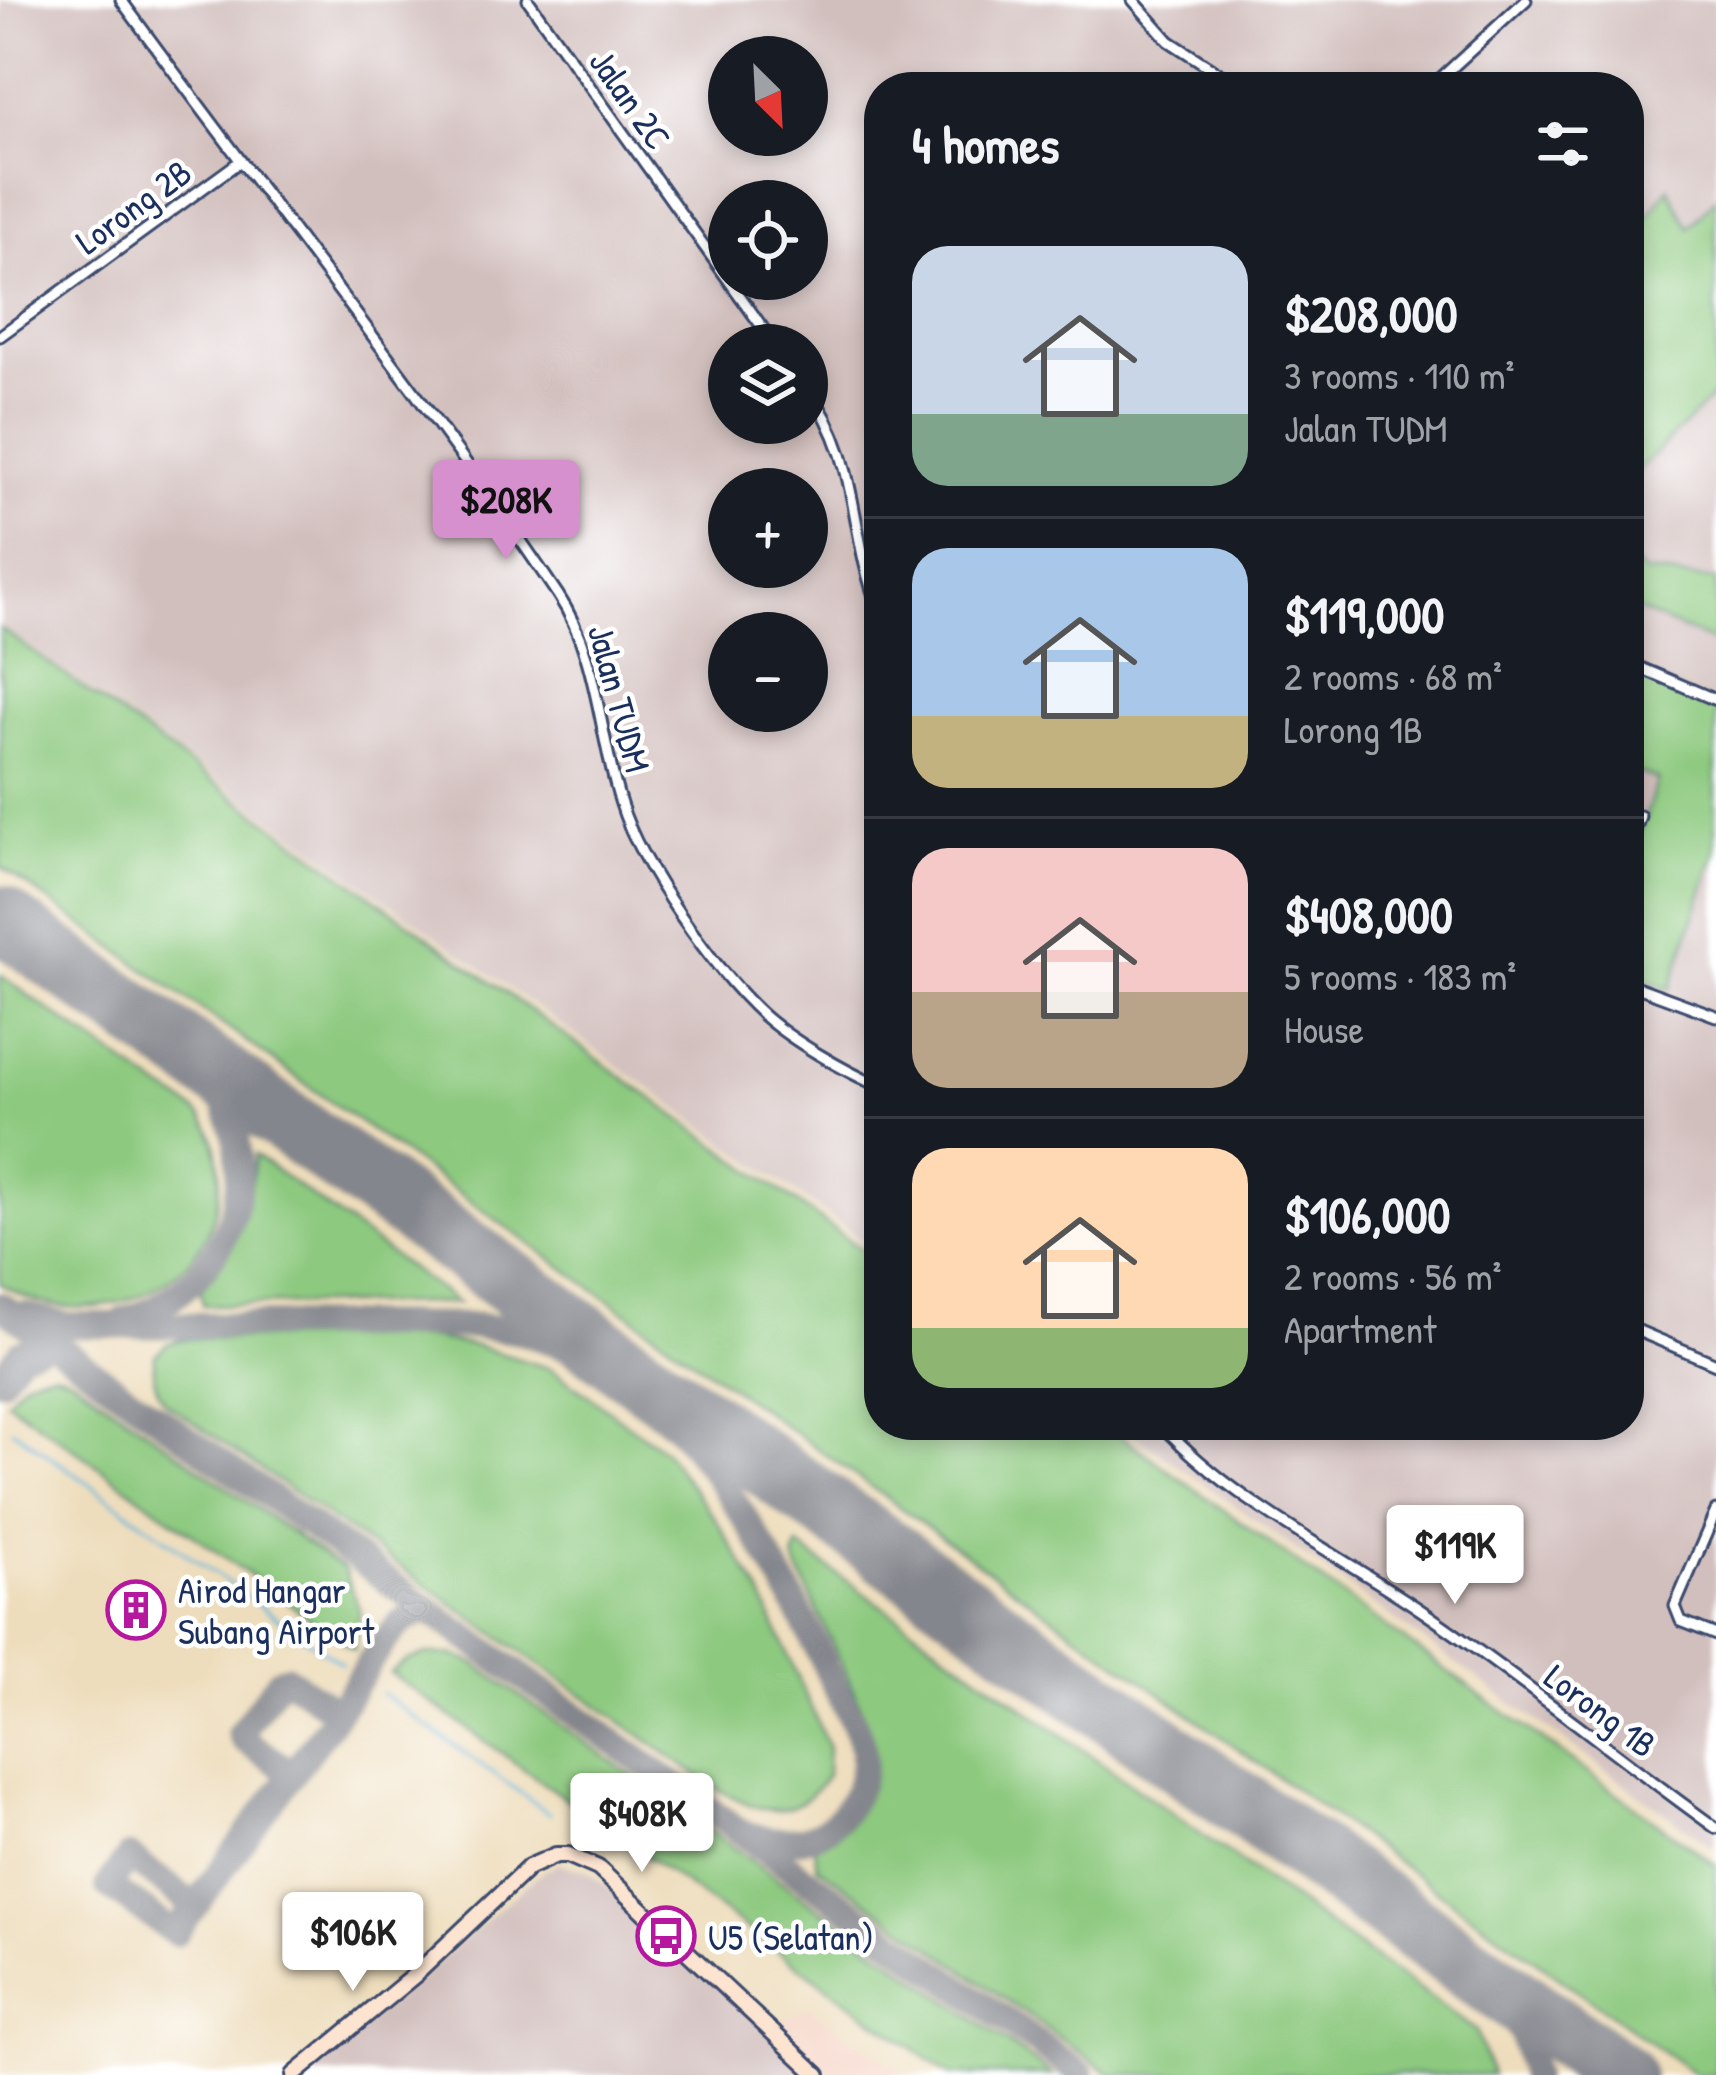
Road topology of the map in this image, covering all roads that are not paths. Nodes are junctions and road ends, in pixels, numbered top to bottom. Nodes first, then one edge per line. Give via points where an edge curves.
1 (121, 0) edge
2 (528, 0) edge
3 (1133, 0) edge
4 (1526, 0) edge
5 (1217, 72) edge
6 (1447, 72) edge
7 (239, 162) junction
8 (760, 324) edge
9 (0, 337) edge
10 (828, 423) edge
11 (864, 558) edge
12 (1644, 669) edge
13 (1716, 700) edge
14 (1644, 990) edge
15 (1716, 1016) edge
16 (864, 1077) edge
17 (1644, 1334) edge
18 (1712, 1360) edge
19 (1178, 1440) edge
20 (1716, 1511) edge
21 (1716, 1635) edge
22 (1716, 1828) edge
23 (443, 1947) junction
24 (280, 2075) edge
25 (294, 2075) edge
26 (818, 2075) edge

1 - 7 street, Jalan TUDM
2 - 8 street, Jalan 2C
3 - 5 street via 1169,41
4 - 6 street
7 - 9 street, Lorong 2B
7 - 16 street, Jalan TUDM via 562,601 621,806 673,900 764,1016
10 - 11 street via 848,469
12 - 13 street
14 - 15 street
17 - 18 street
19 - 22 street, Lorong 1B
20 - 21 street via 1675,1606 1681,1621
23 - 24 street
23 - 25 street
23 - 26 street via 529,1867 568,1855 598,1868

